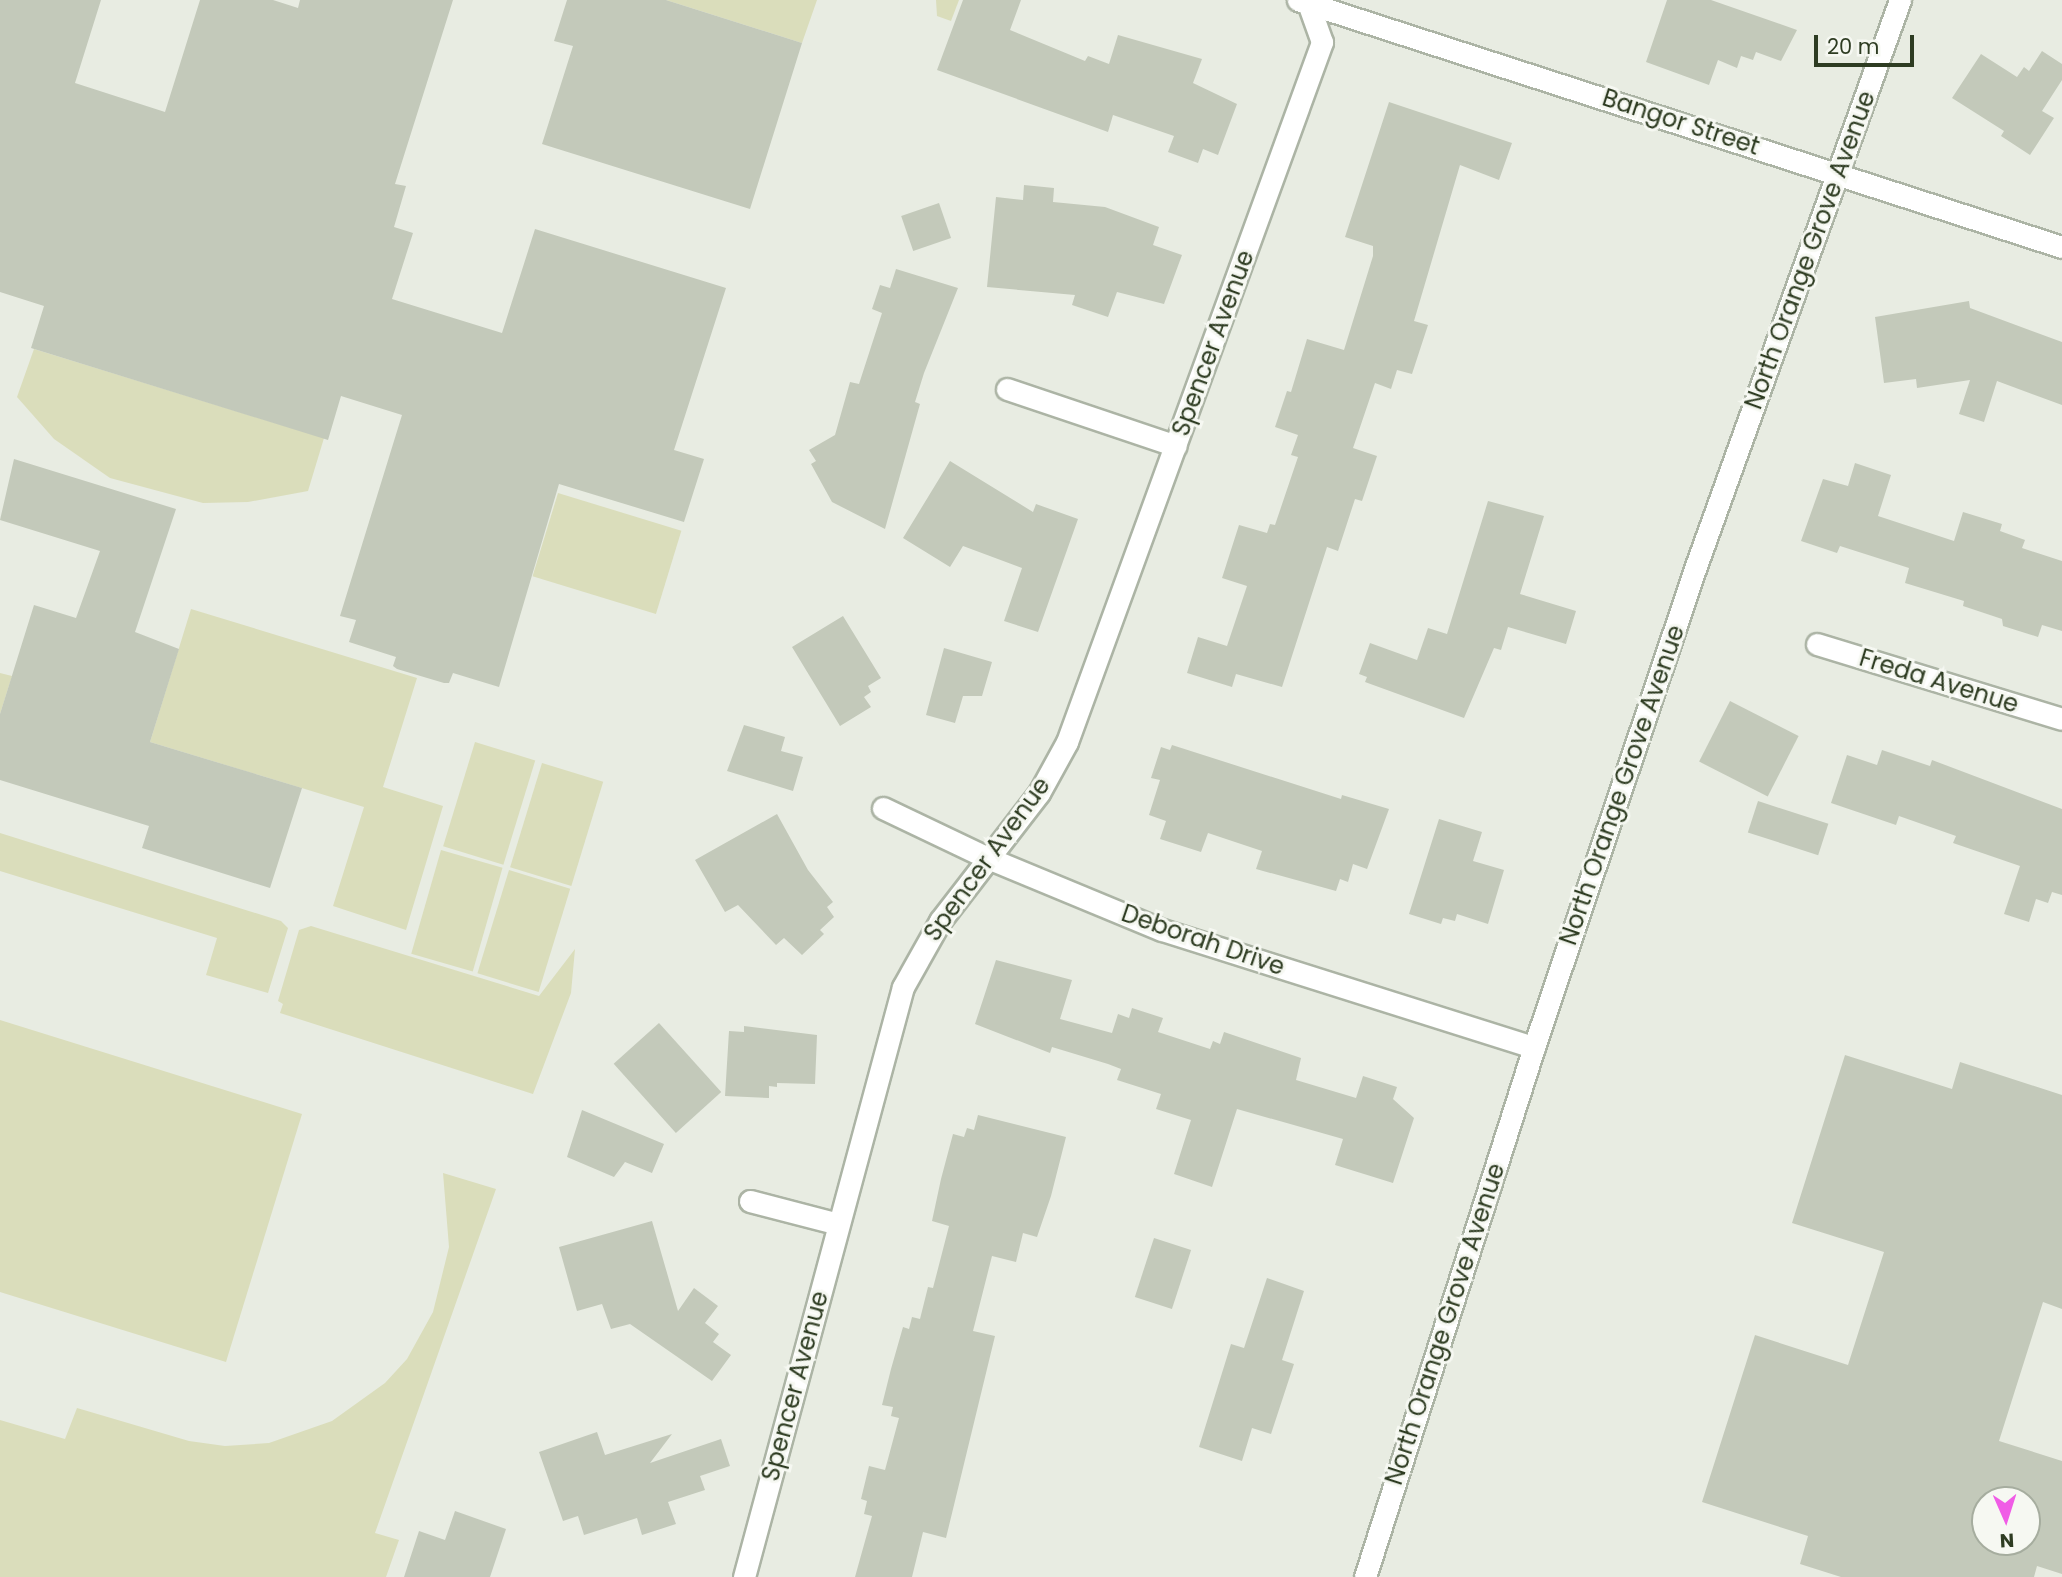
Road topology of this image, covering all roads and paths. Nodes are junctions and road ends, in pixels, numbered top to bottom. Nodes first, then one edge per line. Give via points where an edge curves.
1 (1900, 0) edge
2 (1304, 1) edge
3 (1839, 172) junction
4 (2062, 247) edge
5 (1007, 390) dead end
6 (1177, 446) junction
7 (1817, 644) dead end
8 (2062, 719) edge
9 (883, 808) dead end
10 (988, 858) junction
11 (1534, 1047) junction
12 (750, 1201) dead end
13 (838, 1224) junction
14 (744, 1577) edge
15 (1365, 1577) edge

1 - 3 street, North Orange Grove Avenue
2 - 3 street, Bangor Street
2 - 6 street, Spencer Avenue via 1322,42
3 - 4 street, Bangor Street
3 - 11 street, North Orange Grove Avenue via 1696,566
5 - 6 street
6 - 10 street, Spencer Avenue via 1067,742 1039,793
7 - 8 street, Freda Avenue
9 - 10 street, Deborah Drive
10 - 11 street, Deborah Drive via 1162,930
10 - 13 street, Spencer Avenue via 940,921 903,987
11 - 15 street, North Orange Grove Avenue
12 - 13 street
13 - 14 street, Spencer Avenue

